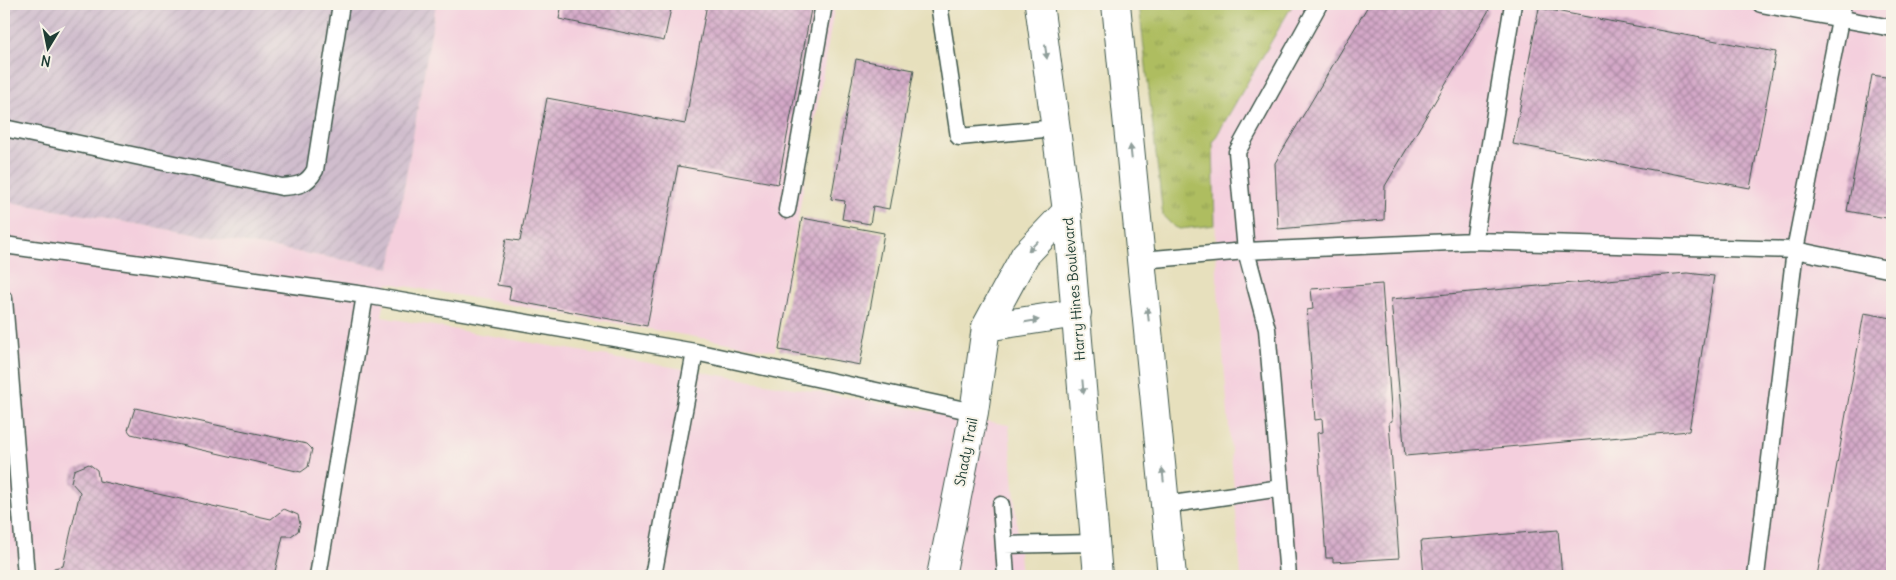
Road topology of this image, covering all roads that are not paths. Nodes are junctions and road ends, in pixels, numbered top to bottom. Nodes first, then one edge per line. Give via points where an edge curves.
1 (341, 4) edge
2 (824, 4) edge
3 (940, 4) edge
4 (1039, 4) edge
5 (1116, 4) edge
6 (1319, 4) edge
7 (1513, 4) edge
8 (1761, 4) edge
9 (1842, 11) edge
10 (1892, 28) edge
11 (4, 128) edge
12 (1056, 128) junction
13 (787, 210) dead end
14 (1067, 211) junction
15 (1474, 241) junction
16 (4, 245) edge
17 (1794, 250) junction
18 (1246, 251) junction
19 (1142, 260) junction
20 (1892, 270) edge
21 (365, 295) junction
22 (4, 299) edge
23 (1076, 313) junction
24 (986, 327) junction
25 (695, 352) junction
26 (974, 412) junction
27 (10, 437) edge
28 (1280, 488) junction
29 (1002, 505) dead end
30 (1166, 505) junction
31 (1096, 544) junction
32 (1004, 545) junction
33 (26, 576) edge
34 (318, 576) edge
35 (653, 576) edge
36 (941, 576) edge
37 (1006, 576) edge
38 (1098, 576) edge
39 (1172, 576) edge
40 (1288, 576) edge
41 (1756, 576) edge

1 - 11 lane via 315,170 300,185 282,187
2 - 13 lane
3 - 12 lane via 959,137
4 -> 12 main road, Harry Hines Boulevard
19 -> 5 main road
6 - 18 lane via 1237,152
7 - 15 lane
8 - 9 lane
9 - 10 lane
9 - 17 lane
12 - 14 main road, Harry Hines Boulevard
14 - 23 main road, Harry Hines Boulevard
14 -> 24 main road, Shady Trail via 1025,255
15 - 17 lane
15 - 18 lane
16 - 21 lane
17 - 20 lane
17 - 41 lane
18 - 19 lane
18 - 28 lane via 1267,329
30 -> 19 main road
21 - 25 lane
21 - 34 lane
22 - 27 lane
24 -> 23 main road
23 -> 31 main road, Harry Hines Boulevard
24 - 26 main road, Shady Trail
25 - 26 lane
25 - 35 lane
26 - 36 main road, Shady Trail
27 - 33 lane
28 - 30 lane
28 - 40 lane
29 - 32 lane
30 - 39 main road
31 - 32 lane
31 - 38 main road, Harry Hines Boulevard
32 - 37 lane

